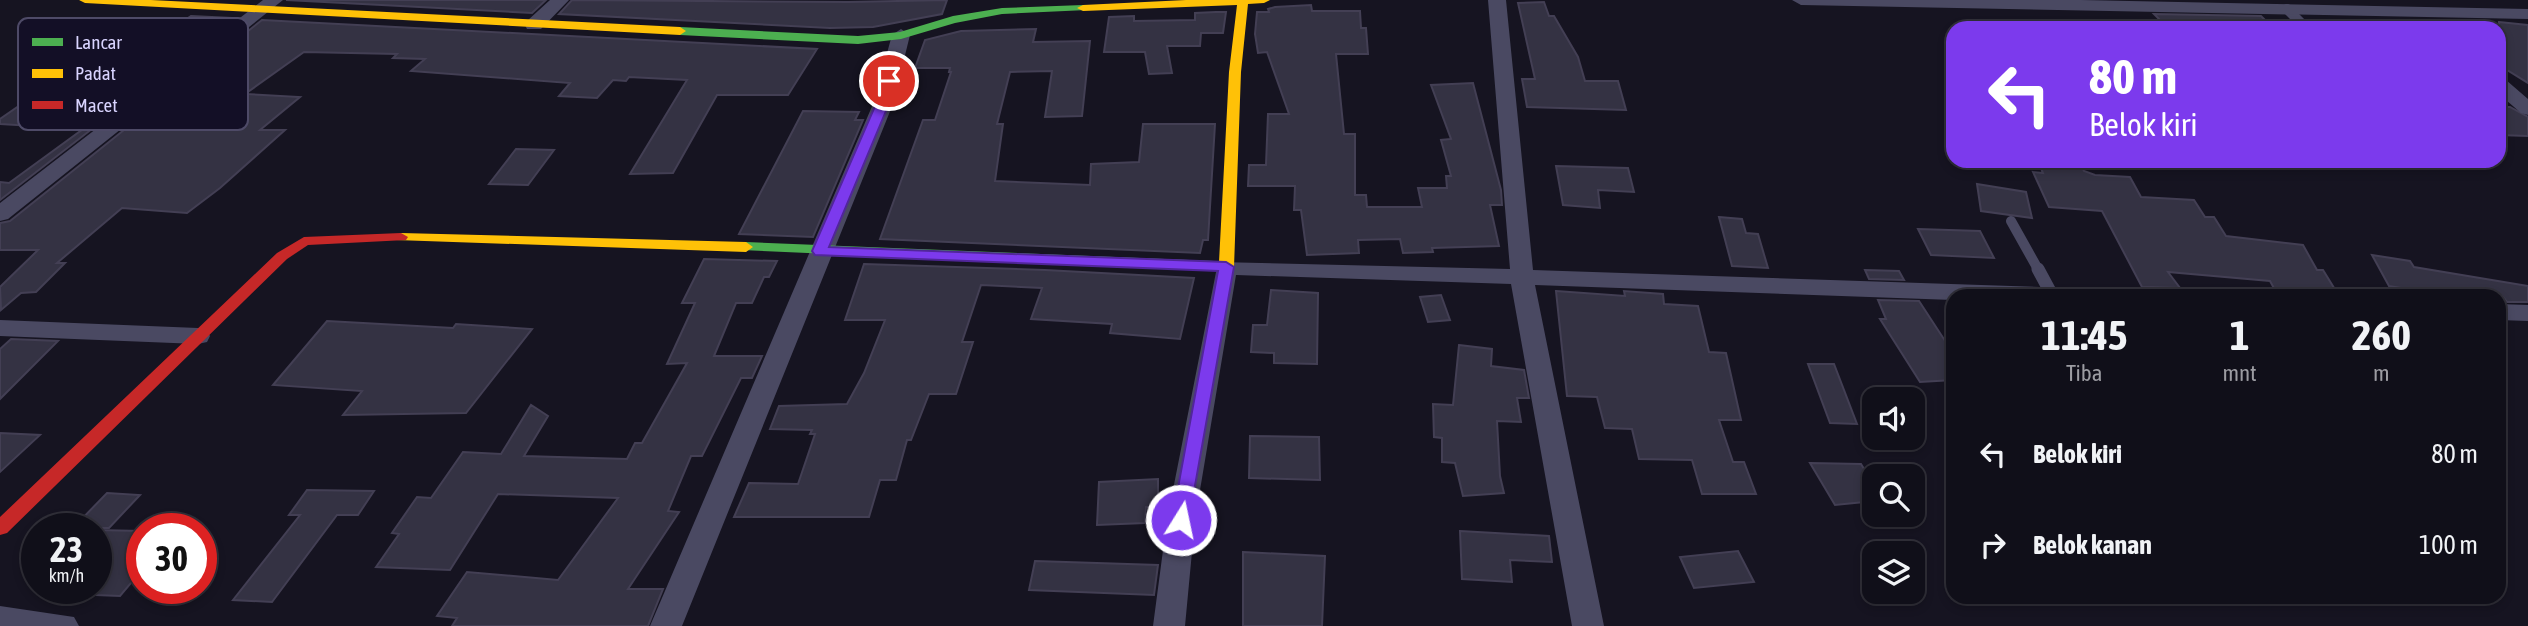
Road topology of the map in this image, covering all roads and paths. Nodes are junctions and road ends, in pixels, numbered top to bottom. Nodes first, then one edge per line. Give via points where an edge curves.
1 (85, 0) edge
2 (560, 0) edge
3 (1243, 0) edge
4 (1264, 0) edge
5 (1497, 0) edge
6 (1801, 0) edge
7 (2012, 3) edge
8 (267, 5) edge
9 (2348, 5) edge
10 (2287, 9) junction
11 (2414, 11) junction
12 (2528, 14) edge
13 (248, 20) edge
14 (2299, 21) edge
15 (2426, 21) edge
16 (534, 25) junction
17 (901, 35) junction
18 (2506, 90) edge
19 (2528, 110) edge
20 (107, 130) edge
21 (0, 214) edge
22 (2011, 221) dead end
23 (820, 251) junction
24 (1226, 267) junction
25 (1522, 277) junction
26 (2049, 289) edge
27 (1946, 291) edge
28 (2506, 312) edge
29 (2528, 313) edge
30 (0, 328) edge
31 (198, 336) junction
32 (0, 528) edge
33 (0, 619) edge
34 (63, 626) edge
35 (666, 626) edge
36 (1169, 626) edge
37 (1588, 626) edge

1 - 8 street
2 - 16 street
3 - 4 street
3 - 17 street via 1002,11
3 - 24 street
5 - 25 street
6 - 7 street
7 - 10 street
8 - 13 street
8 - 16 street
9 - 10 street
9 - 11 street
10 - 14 lane
11 - 12 street
11 - 15 street
16 - 17 street via 858,40
17 - 23 street via 883,104
18 - 19 street
20 - 21 street
22 - 26 lane
23 - 24 street
23 - 31 street via 430,237 304,241 282,256
23 - 35 street
24 - 25 street
24 - 36 street via 1181,520
25 - 27 street
25 - 37 street
28 - 29 street
30 - 31 street
31 - 32 street
33 - 34 street

